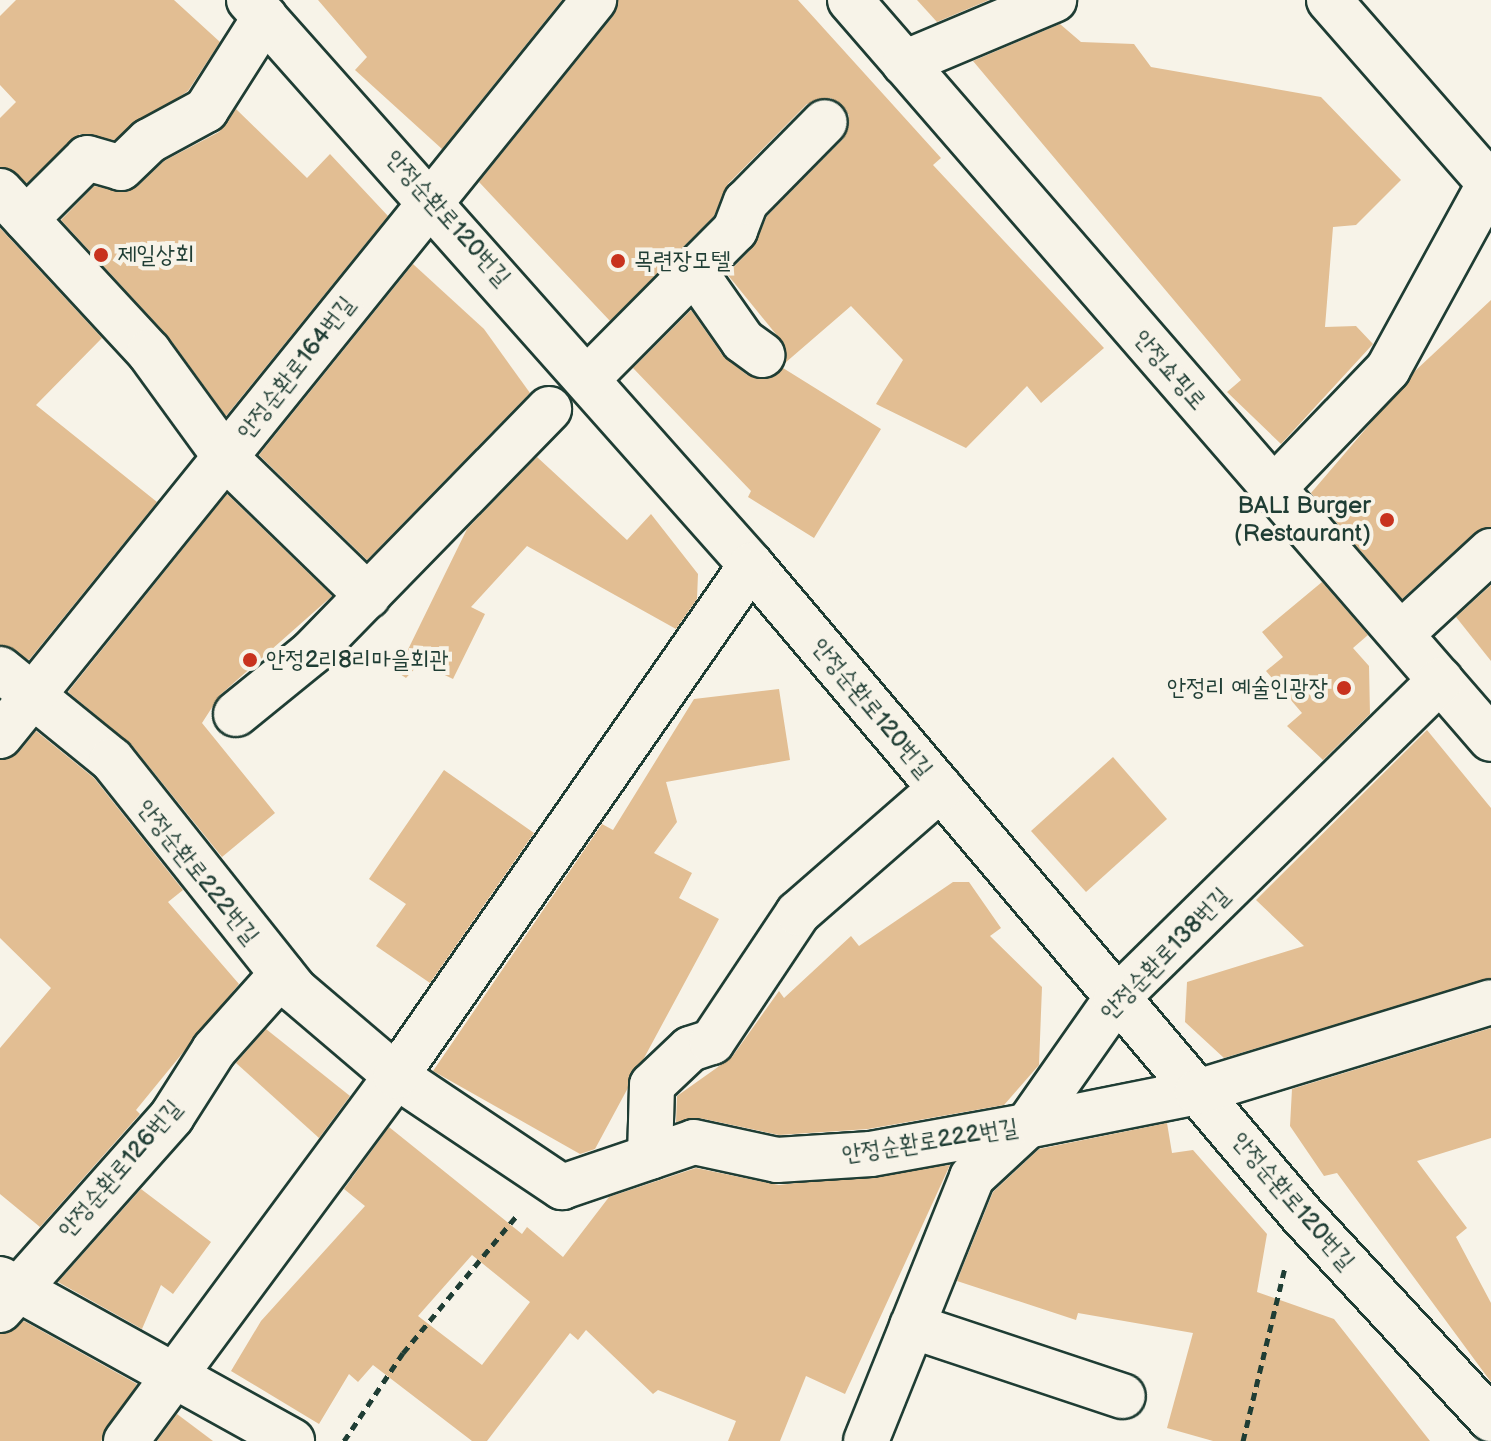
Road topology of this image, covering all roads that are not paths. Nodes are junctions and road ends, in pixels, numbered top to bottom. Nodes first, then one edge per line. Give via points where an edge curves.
1 (594, 0) edge
2 (850, 0) edge
3 (1054, 0) edge
4 (1329, 0) edge
5 (257, 9) edge
6 (904, 63) junction
7 (825, 122) dead end
8 (1490, 183) edge
9 (429, 196) junction
10 (13, 205) edge
11 (694, 271) junction
12 (762, 355) dead end
13 (588, 378) junction
14 (549, 409) dead end
15 (226, 458) junction
16 (1273, 489) junction
17 (1491, 551) edge
18 (751, 565) junction
19 (368, 596) junction
20 (1402, 633) junction
21 (18, 680) edge
22 (1441, 680) junction
23 (236, 714) dead end
24 (0, 736) edge
25 (1491, 739) edge
26 (940, 789) junction
27 (282, 974) junction
28 (1116, 999) junction
29 (1491, 1002) edge
30 (396, 1076) junction
31 (1197, 1092) junction
32 (1027, 1126) junction
33 (650, 1157) junction
34 (6, 1293) edge
35 (912, 1326) junction
36 (179, 1374) junction
37 (1123, 1396) dead end
38 (1491, 1419) edge
39 (126, 1441) edge
40 (292, 1441) edge
41 (866, 1441) edge

1 - 9 street, 안정순환로164번길
2 - 6 street, 안정쇼핑로
3 - 6 street
4 - 8 street
5 - 9 street, 안정순환로120번길
5 - 10 street via 206,110 149,141 121,168 87,158
6 - 16 street, 안정쇼핑로
7 - 11 street via 753,193 735,230
8 - 16 street via 1388,369
9 - 13 street, 안정순환로120번길
9 - 15 street, 안정순환로164번길
10 - 15 street via 149,352
11 - 12 street via 743,341
11 - 13 street
13 - 18 street, 안정순환로120번길
14 - 19 street
15 - 19 street
15 - 21 street, 안정순환로164번길
16 - 20 street, 안정쇼핑로
17 - 20 street
18 - 26 street, 안정순환로120번길
18 - 30 street
19 - 23 street
20 - 22 street, 안정쇼핑로
21 - 24 street, 안정순환로164번길
21 - 27 street, 안정순환로222번길 via 112,760
22 - 25 street, 안정쇼핑로
22 - 28 street, 안정순환로138번길
26 - 28 street, 안정순환로120번길
26 - 33 street via 798,913 712,1042 690,1049 652,1085
27 - 30 street, 안정순환로222번길
27 - 34 street, 안정순환로126번길 via 214,1050 172,1116
28 - 31 street, 안정순환로120번길
28 - 32 street, 안정순환로138번길
29 - 31 street, 안정순환로222번길
30 - 33 street, 안정순환로222번길 via 562,1187
30 - 36 street
31 - 32 street, 안정순환로222번길
31 - 38 street, 안정순환로120번길 via 1301,1214
32 - 33 street, 안정순환로222번길 via 871,1154 777,1160 694,1142
32 - 35 street, 안정순환로138번길 via 972,1177
34 - 36 street, 안정순환로126번길
35 - 37 street
35 - 41 street, 안정순환로138번길
36 - 39 street
36 - 40 street, 안정순환로126번길

